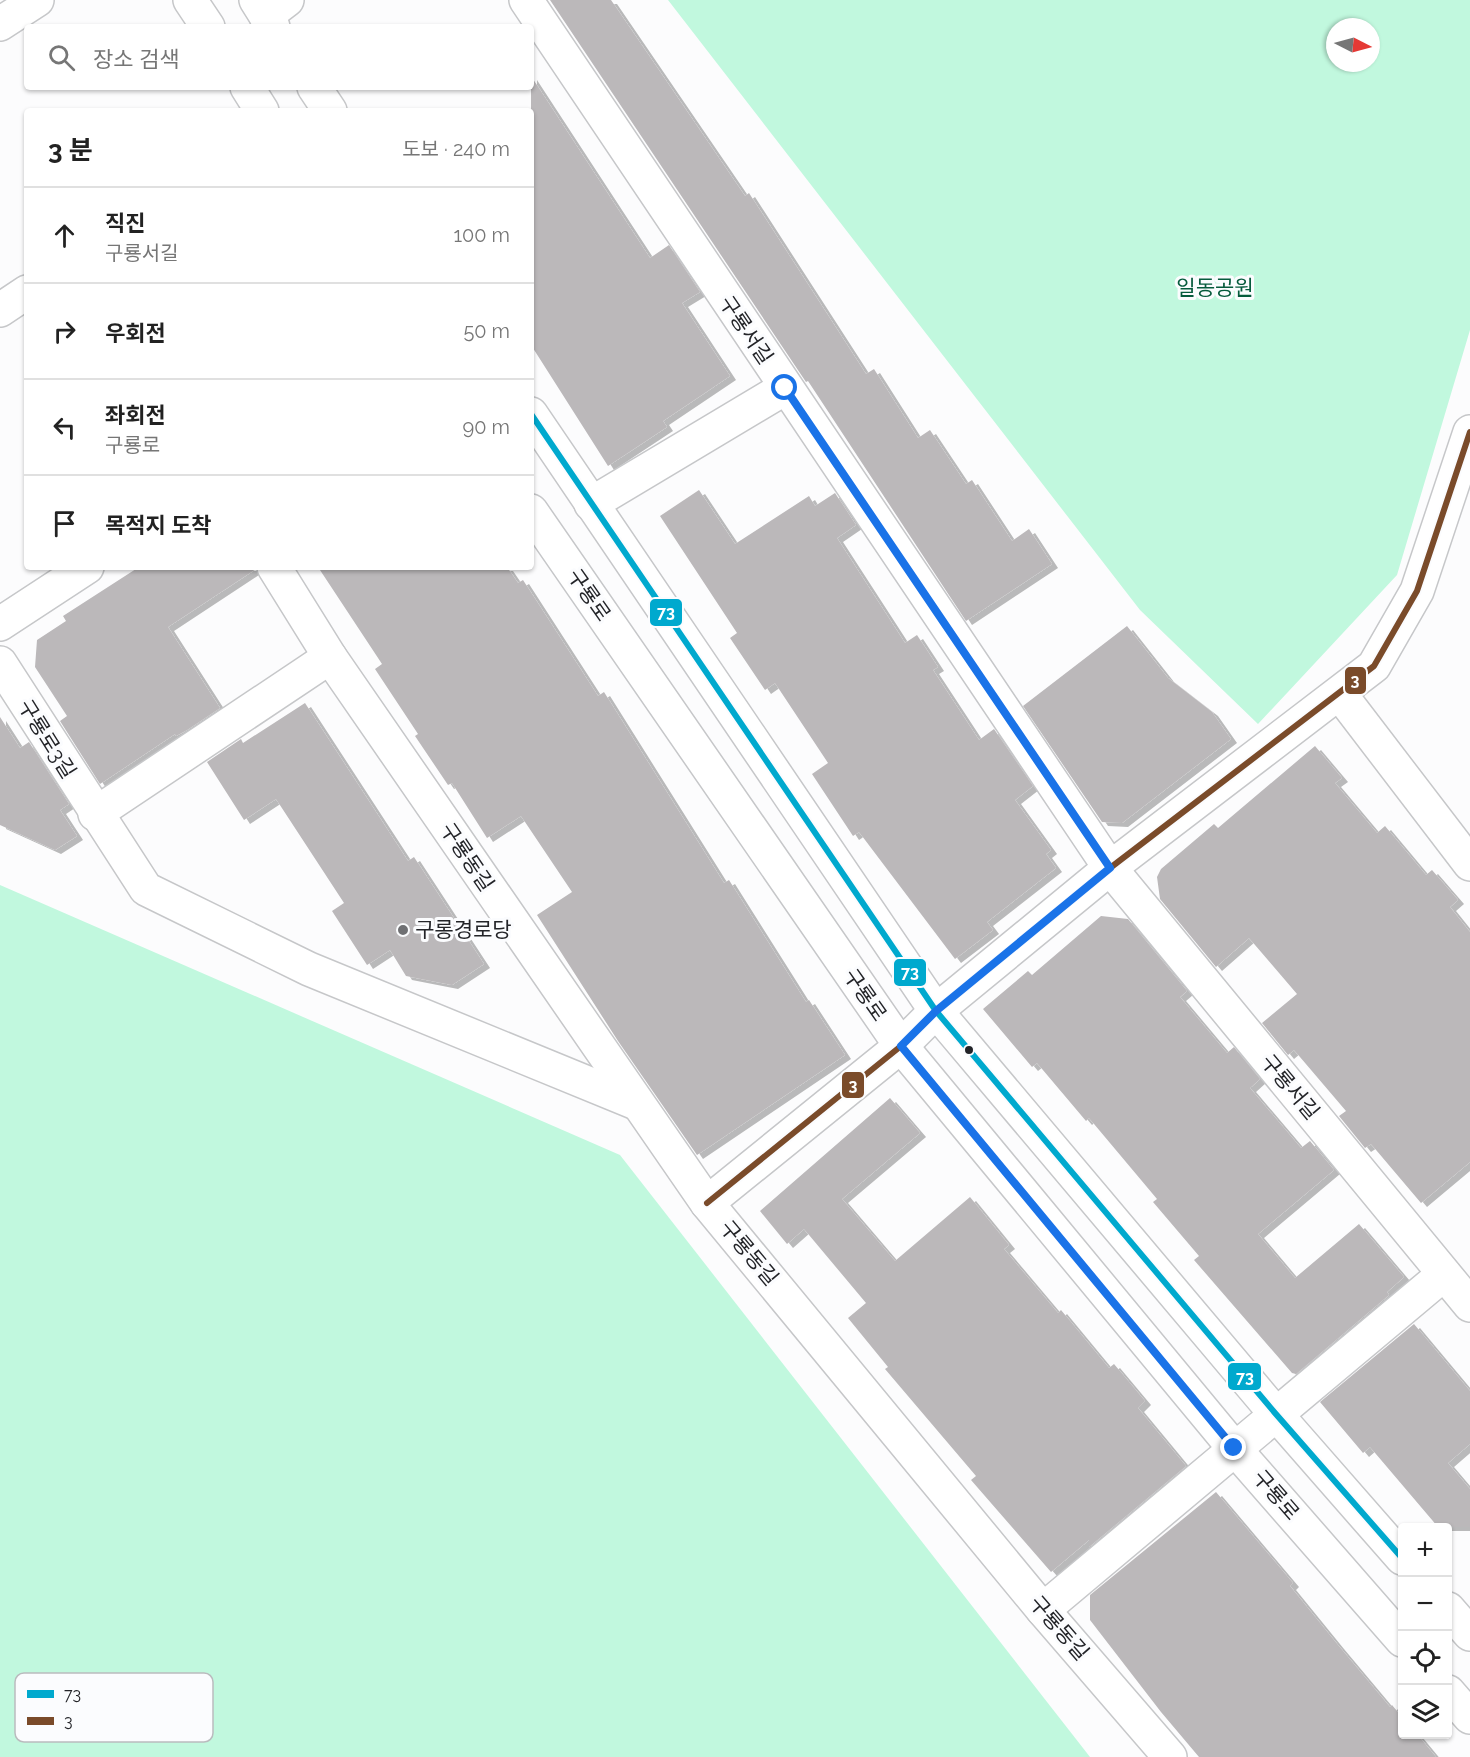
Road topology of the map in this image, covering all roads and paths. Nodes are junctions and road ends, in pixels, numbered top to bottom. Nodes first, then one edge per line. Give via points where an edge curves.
1 (37, 0) edge
2 (190, 0) edge
3 (526, 0) edge
4 (0, 24) edge
5 (206, 24) edge
6 (249, 90) edge
7 (260, 108) edge
8 (24, 294) edge
9 (0, 310) edge
10 (785, 388) junction
11 (534, 418) edge
12 (1470, 432) edge
13 (591, 504) junction
14 (534, 515) edge
15 (82, 570) edge
16 (275, 570) edge
17 (0, 624) edge
18 (330, 657) junction
19 (0, 663) edge
20 (1340, 694) junction
21 (95, 814) junction
22 (1470, 864) edge
23 (1110, 868) junction
24 (936, 1011) junction
25 (901, 1046) junction
26 (636, 1103) junction
27 (707, 1203) junction
28 (1444, 1274) junction
29 (1470, 1305) edge
30 (1275, 1413) junction
31 (1234, 1448) junction
32 (1398, 1553) edge
33 (1043, 1610) junction
34 (1452, 1614) edge
35 (1470, 1634) edge
36 (1398, 1635) edge
37 (1452, 1697) edge
38 (1470, 1717) edge
39 (1170, 1757) edge

1 - 4 street
2 - 5 street
3 - 10 street, 구룡서길
6 - 7 street
8 - 9 street
10 - 13 street
10 - 23 street, 구룡서길
11 - 13 street
12 - 20 street via 1417,591 1374,666
13 - 24 street
14 - 25 street, 구룡로
15 - 17 street
16 - 18 street, 구룡동길
18 - 21 street
18 - 26 street, 구룡동길
19 - 21 street, 구룡로3길
20 - 22 street
20 - 23 street
21 - 26 street, 구룡로3길 via 146,889 309,969
23 - 24 street
23 - 28 street, 구룡서길
24 - 25 street
24 - 30 street
25 - 27 street
25 - 31 street, 구룡로
26 - 27 street, 구룡동길
27 - 33 street, 구룡동길
28 - 29 street, 구룡서길
28 - 30 street
30 - 31 street
30 - 32 street
31 - 33 street
31 - 36 street, 구룡로
33 - 39 street, 구룡동길
34 - 35 street
37 - 38 street

